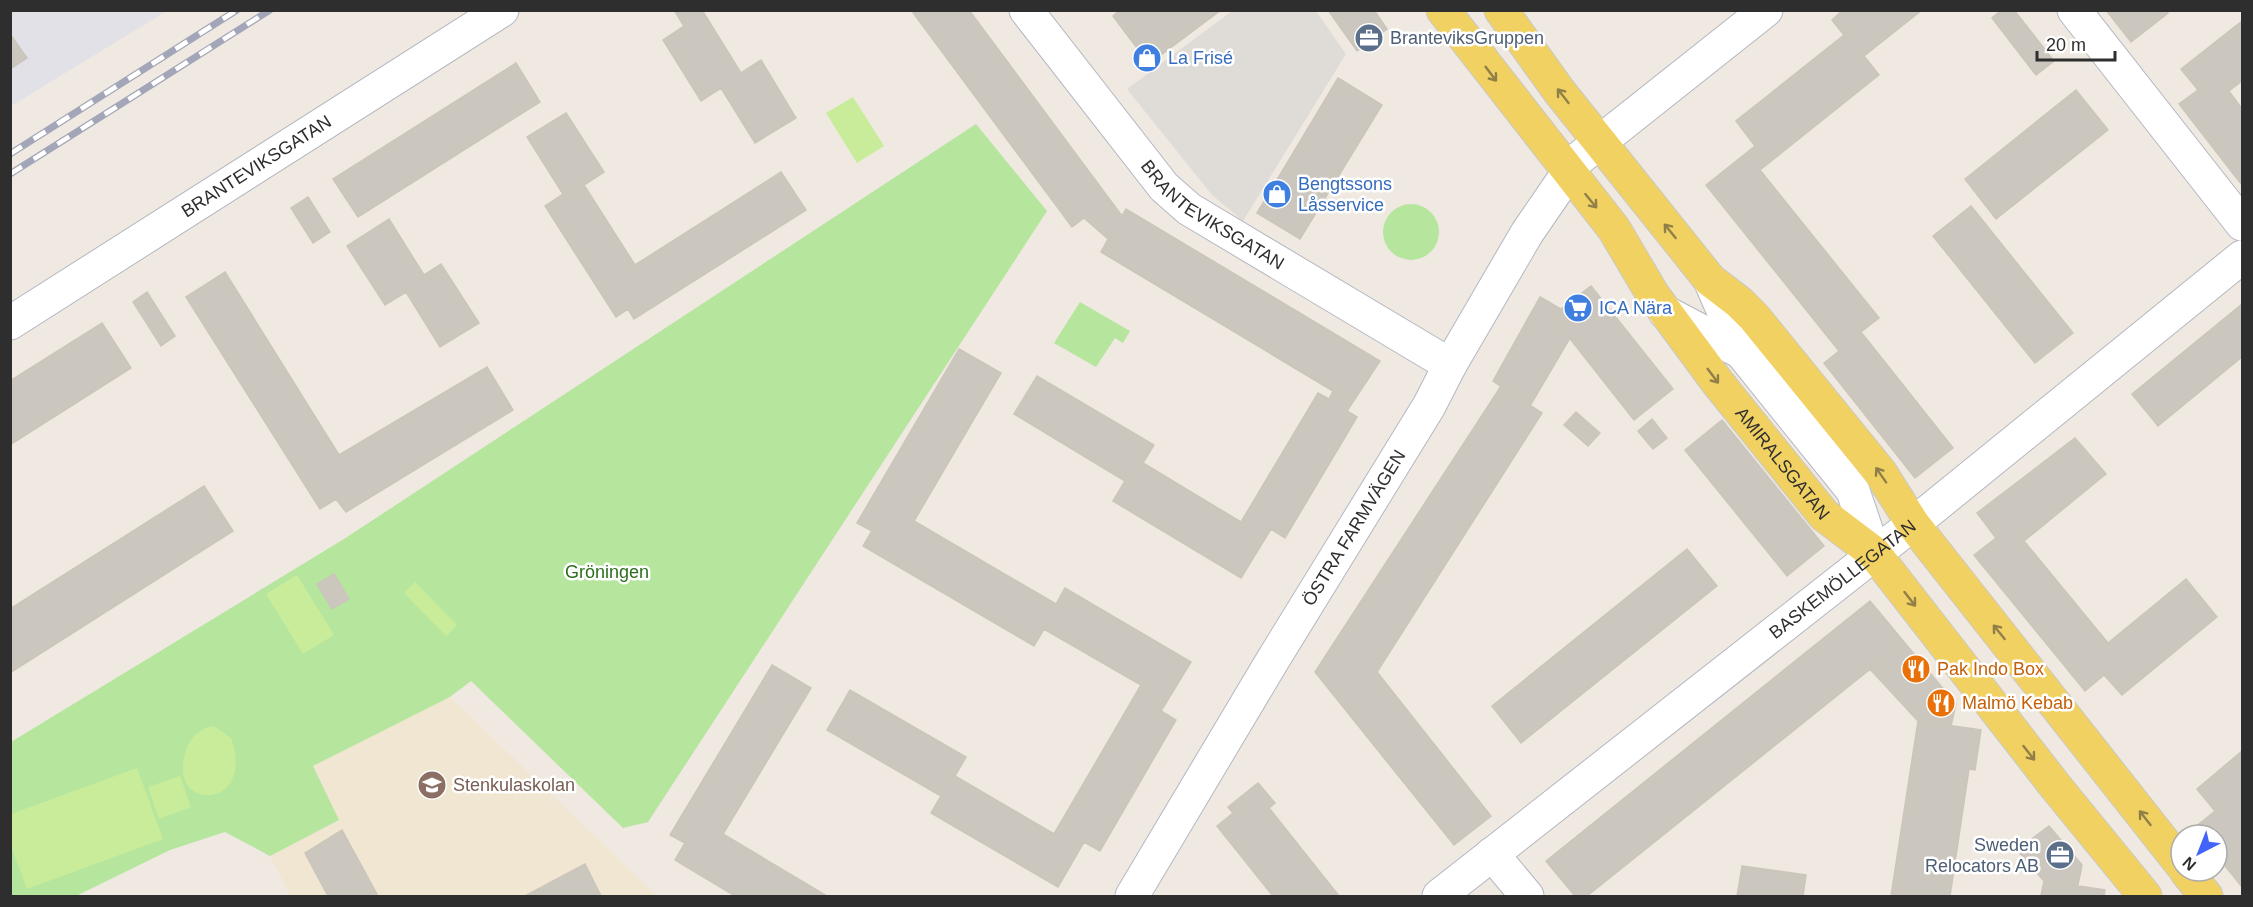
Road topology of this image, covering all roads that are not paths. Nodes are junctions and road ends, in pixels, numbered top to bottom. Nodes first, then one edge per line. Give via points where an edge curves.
1 (502, 10) edge
2 (1026, 10) edge
3 (1443, 10) edge
4 (1501, 10) edge
5 (1766, 10) edge
6 (2074, 10) edge
7 (1582, 158) junction
8 (2242, 224) edge
9 (2242, 257) edge
10 (1710, 280) junction
11 (1665, 312) junction
12 (10, 323) edge
13 (1741, 352) junction
14 (1450, 365) junction
15 (1853, 491) junction
16 (1912, 524) junction
17 (1874, 553) junction
18 (2169, 849) edge
19 (1492, 854) junction
20 (2195, 883) edge
21 (1132, 897) edge
22 (1439, 897) edge
23 (1527, 897) edge
24 (2145, 897) edge
25 (2206, 897) edge

1 - 12 street, BRANTEVIKSGATAN
2 - 14 street, BRANTEVIKSGATAN via 1164,187 1189,209
3 -> 7 main road, AMIRALSGATAN
7 -> 4 main road, AMIRALSGATAN
5 - 7 street, ÖSTRA FARMVÄGEN
6 - 8 street
10 -> 7 main road, AMIRALSGATAN
7 -> 11 main road, AMIRALSGATAN via 1614,229
7 - 14 street, ÖSTRA FARMVÄGEN via 1527,233
9 - 16 street, BASKEMÖLLEGATAN
10 - 13 street
16 -> 10 main road, AMIRALSGATAN via 1880,472 1754,317
11 - 13 street
11 -> 17 main road, AMIRALSGATAN via 1824,515
13 - 15 street
14 - 21 street, ÖSTRA FARMVÄGEN via 1429,406
15 - 16 street
15 - 17 street
16 - 17 street, BASKEMÖLLEGATAN
18 -> 16 main road, AMIRALSGATAN
17 - 19 street, BASKEMÖLLEGATAN
17 -> 24 main road, AMIRALSGATAN
19 - 22 street, BASKEMÖLLEGATAN
19 - 23 street
20 - 25 main road

